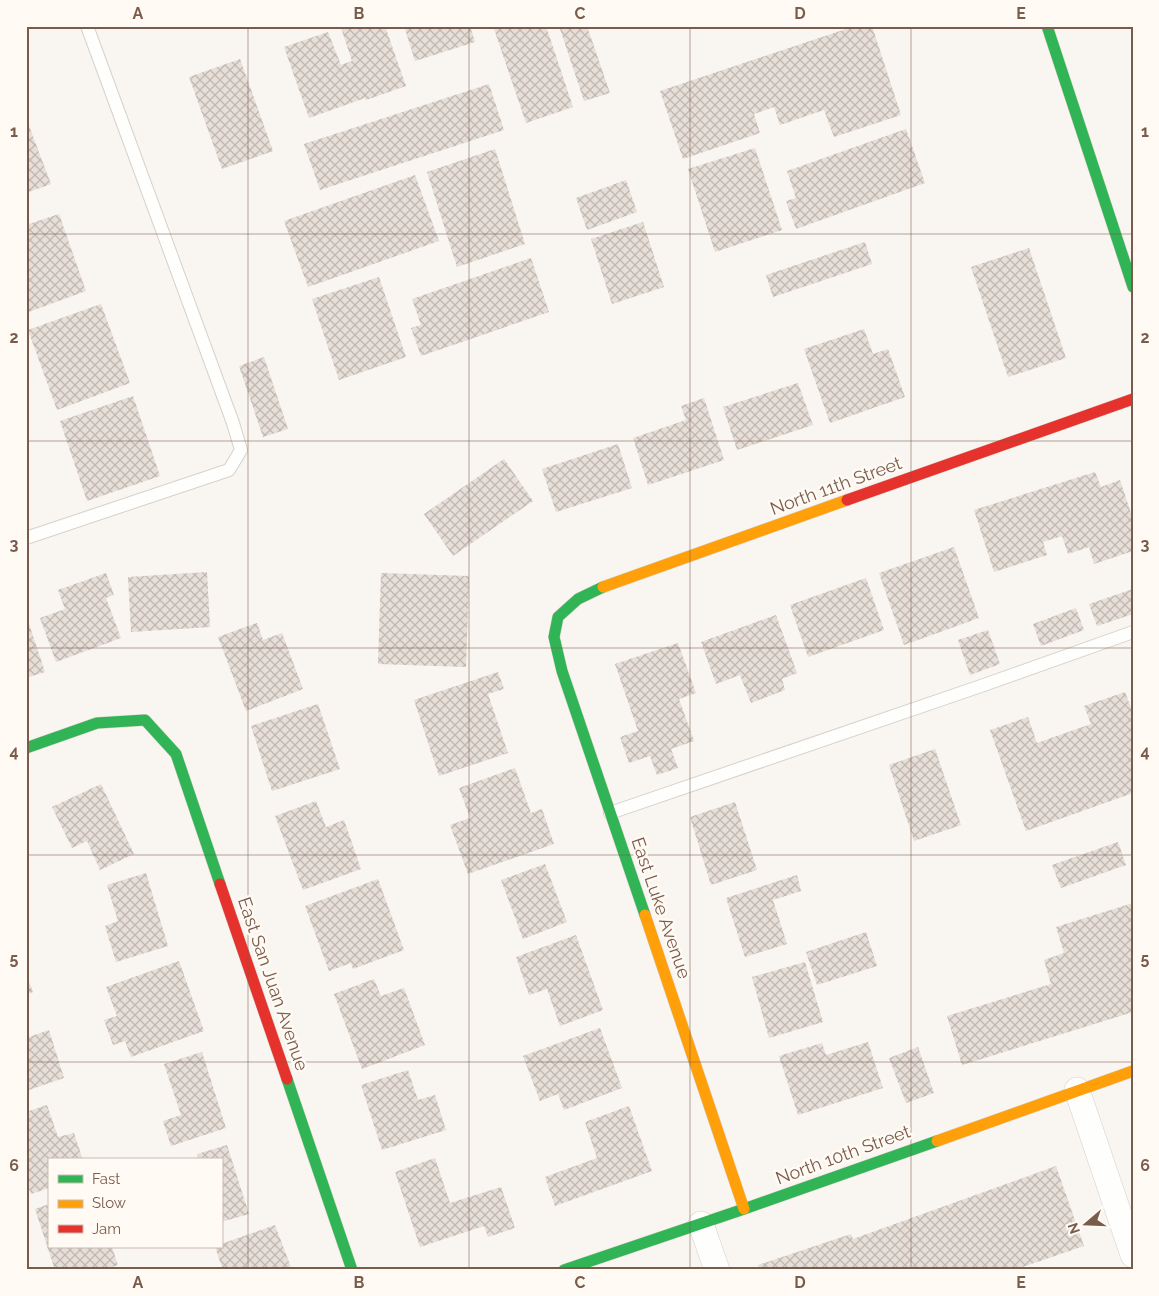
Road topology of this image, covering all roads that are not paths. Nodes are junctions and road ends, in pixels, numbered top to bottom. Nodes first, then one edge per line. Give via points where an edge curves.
1 (87, 26) edge
2 (1047, 26) edge
3 (1133, 287) edge
4 (1133, 399) edge
5 (26, 538) edge
6 (558, 617) joint
7 (1133, 632) edge
8 (26, 748) edge
9 (610, 813) junction
10 (1133, 1071) edge
11 (1077, 1090) junction
12 (744, 1209) junction
13 (701, 1224) junction
14 (1133, 1256) edge
15 (352, 1270) edge
16 (564, 1270) edge
17 (717, 1270) edge

1 - 5 lane via 234,423 241,450 229,470
2 - 3 street
4 - 6 street, North 11th Street via 605,586 578,599
6 - 9 street, East Luke Avenue via 554,637 562,671
7 - 9 lane
8 - 15 street, East San Juan Avenue via 97,723 145,720 176,754
9 - 12 street, East Luke Avenue
10 - 11 street, North 10th Street
11 - 12 street, North 10th Street
11 - 14 street
12 - 13 street, North 10th Street
13 - 16 street, North 10th Street
13 - 17 street

